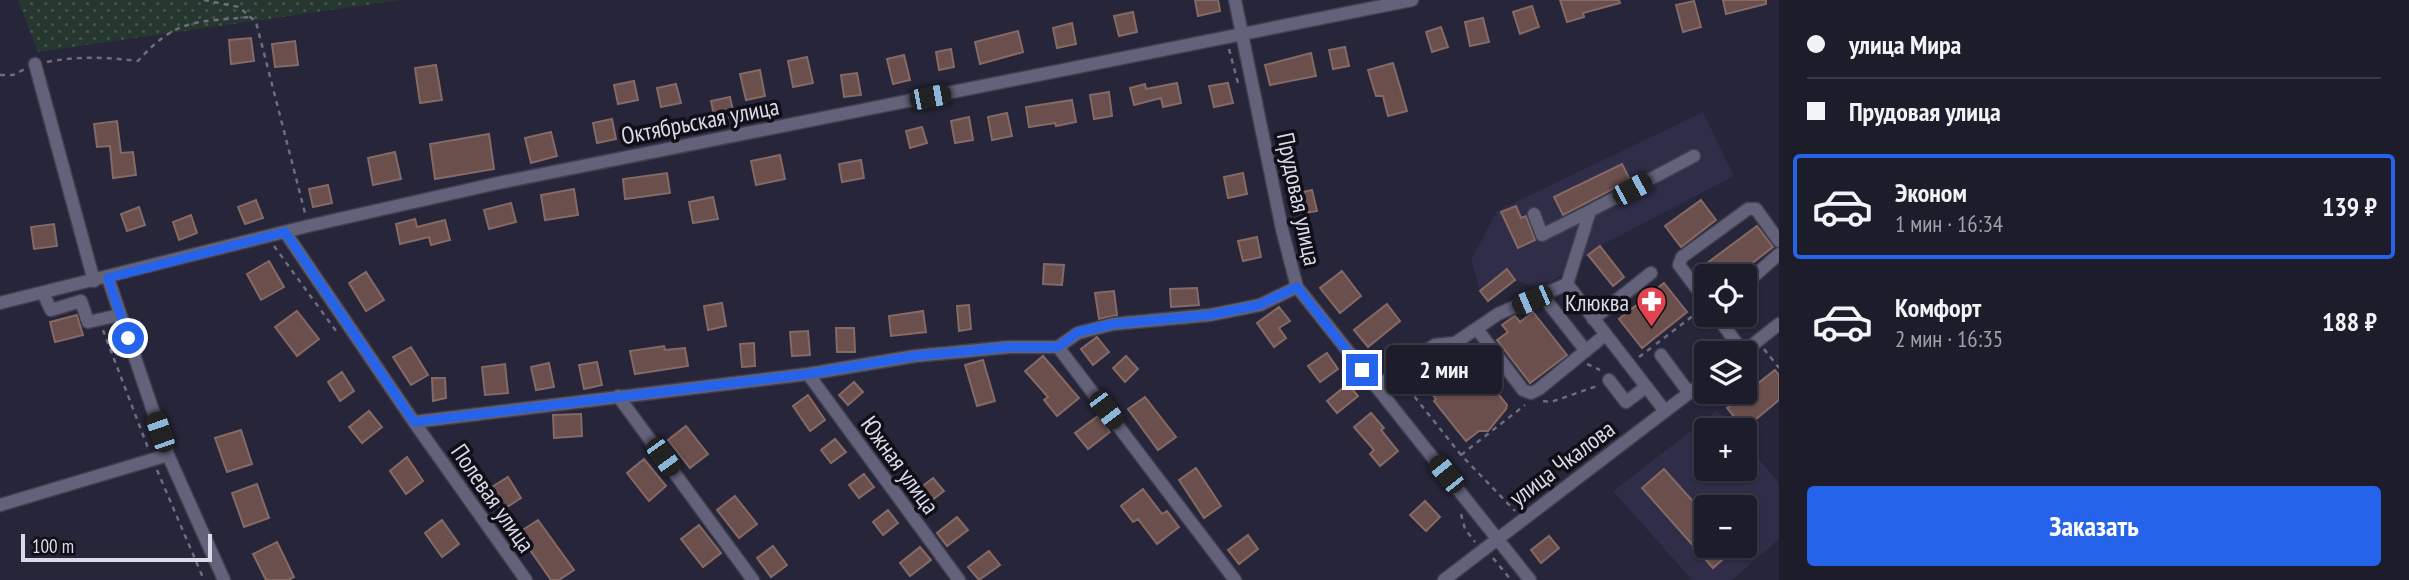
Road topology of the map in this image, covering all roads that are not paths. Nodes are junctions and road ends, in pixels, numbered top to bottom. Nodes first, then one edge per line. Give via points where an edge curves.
1 (1235, 0) edge
2 (1412, 0) edge
3 (1244, 33) junction
4 (35, 64) road end
5 (1694, 156) dead end
6 (1590, 211) junction
7 (1534, 214) dead end
8 (285, 232) junction
9 (1779, 241) edge
10 (1779, 254) edge
11 (1651, 273) dead end
12 (1757, 273) edge
13 (108, 278) junction
14 (94, 281) junction
15 (1567, 284) junction
16 (1694, 286) edge
17 (1297, 287) junction
18 (43, 293) junction
19 (1542, 295) junction
20 (0, 303) edge
21 (120, 315) junction
22 (1593, 319) junction
23 (1779, 324) edge
24 (1478, 329) junction
25 (1605, 335) junction
26 (1757, 341) edge
27 (1058, 347) junction
28 (1581, 355) junction
29 (1661, 355) dead end
30 (808, 374) junction
31 (1609, 380) road end
32 (1646, 387) junction
33 (1377, 388) junction
34 (1694, 389) edge
35 (1689, 393) junction
36 (618, 396) junction
37 (1665, 411) junction
38 (414, 422) junction
39 (168, 455) junction
40 (0, 505) edge
41 (1497, 539) junction
42 (223, 580) edge
43 (526, 580) edge
44 (753, 580) edge
45 (959, 580) edge
46 (1235, 580) edge
47 (1444, 580) edge
48 (1530, 580) edge

1 - 3 street, Прудовая улица
2 - 3 street, Октябрьская улица
3 - 8 street, Октябрьская улица via 498,183
3 - 17 street, Прудовая улица
4 - 14 street
5 - 6 street
6 - 7 street via 1542,235
6 - 15 street
8 - 13 street, Октябрьская улица
8 - 38 street, Полевая улица
9 - 16 street via 1756,209 1748,209 1682,257 1679,265
10 - 12 street
11 - 22 street
13 - 14 street, Октябрьская улица
13 - 21 street
14 - 18 street, Октябрьская улица
15 - 19 street
15 - 22 street
17 - 27 street via 1259,305 1078,332
17 - 33 street, Прудовая улица
18 - 20 street, Октябрьская улица
18 - 21 street via 51,310 81,300 88,322
19 - 24 street via 1498,314
19 - 28 street
21 - 39 street
22 - 25 street
23 - 26 street
24 - 28 street via 1532,396
24 - 33 street via 1454,343 1436,345
25 - 28 street
25 - 32 street
27 - 30 street via 915,356
27 - 46 street
29 - 35 street
30 - 36 street
30 - 45 street, Южная улица
31 - 32 street via 1626,402
32 - 37 street
33 - 41 street, Прудовая улица
34 - 35 street, улица Чкалова
35 - 37 street, улица Чкалова
36 - 38 street
36 - 44 street
37 - 41 street, улица Чкалова
38 - 43 street, Полевая улица
39 - 40 street
39 - 42 street
41 - 47 street, улица Чкалова
41 - 48 street, Прудовая улица

